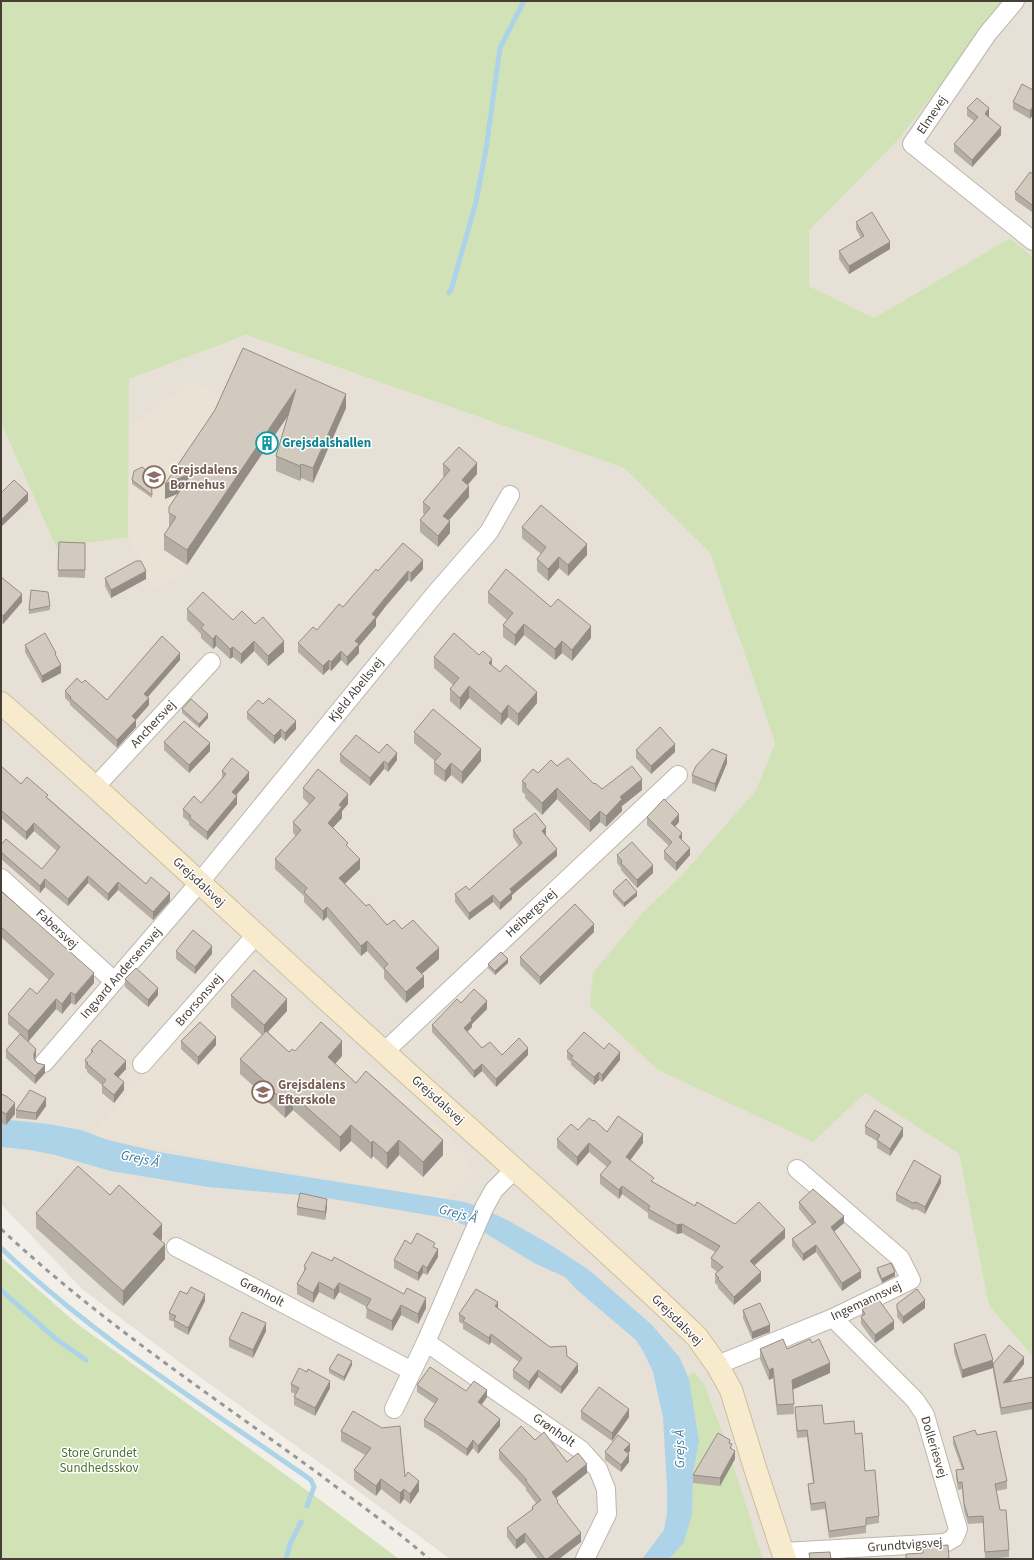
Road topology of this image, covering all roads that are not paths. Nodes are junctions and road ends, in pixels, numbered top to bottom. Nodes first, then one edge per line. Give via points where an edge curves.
1 (1015, 1) edge
2 (1033, 241) edge
3 (510, 494) dead end
4 (211, 662) dead end
5 (1, 703) edge
6 (678, 775) dead end
7 (96, 786) junction
8 (1, 878) edge
9 (199, 882) junction
10 (256, 935) junction
11 (114, 981) junction
12 (384, 1052) junction
13 (44, 1063) edge
14 (142, 1064) dead end
15 (515, 1169) junction
16 (797, 1169) dead end
17 (176, 1247) dead end
18 (833, 1318) junction
19 (426, 1342) junction
20 (717, 1364) junction
21 (412, 1371) junction
22 (394, 1409) dead end
23 (954, 1538) joint
24 (784, 1556) edge
25 (585, 1559) edge

1 - 2 street, Elmevej via 988,33 912,144
3 - 9 street, Kjeld Abellsvej via 489,532 435,594
4 - 7 street, Anchersvej
5 - 7 street, Grejsdalsvej
6 - 12 street, Heibergsvej
7 - 9 street, Grejsdalsvej
8 - 11 street, Fabersvej
9 - 10 street, Grejsdalsvej
9 - 11 street, Ingvard Andersensvej
10 - 12 street, Grejsdalsvej
10 - 14 street, Brorsonsvej
11 - 13 street, Ingvard Andersensvej
12 - 15 street, Grejsdalsvej
15 - 19 street via 494,1190 485,1206
15 - 20 street, Grejsdalsvej via 697,1337
16 - 18 street, Ingemannsvej via 900,1258 911,1280
17 - 21 street, Grønholt
18 - 20 street, Ingemannsvej
18 - 23 street, Dolleriesvej via 915,1400 925,1415 958,1529
19 - 21 street
19 - 25 street, Grønholt via 581,1450 598,1470 606,1489 607,1514
20 - 24 street, Grejsdalsvej via 731,1390
21 - 22 street
23 - 24 street, Grundtvigsvej via 945,1543

